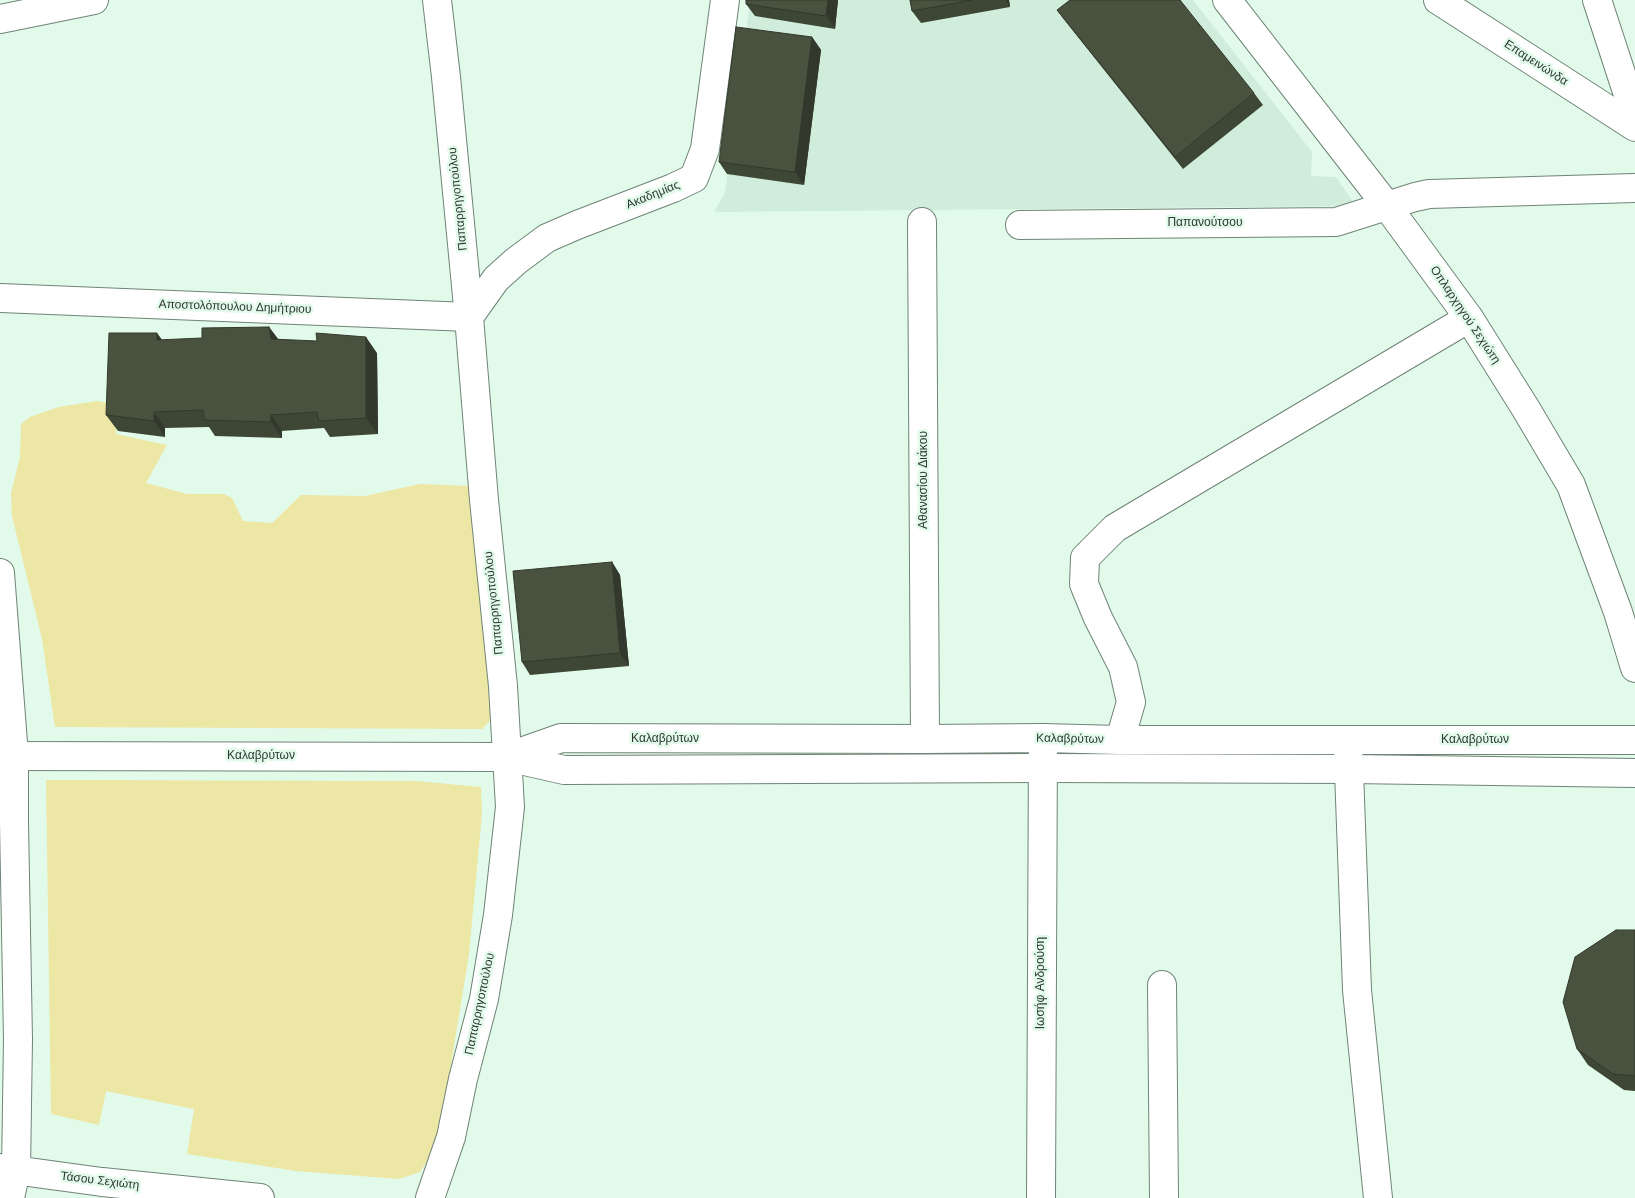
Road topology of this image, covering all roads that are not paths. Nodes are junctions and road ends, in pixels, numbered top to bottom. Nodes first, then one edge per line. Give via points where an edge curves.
1 (94, 0) edge
2 (437, 0) edge
3 (725, 0) edge
4 (1227, 0) edge
5 (1438, 0) edge
6 (1597, 0) edge
7 (0, 18) edge
8 (1635, 116) edge
9 (1635, 127) edge
10 (1635, 188) edge
11 (1387, 206) junction
12 (922, 222) dead end
13 (1020, 225) dead end
14 (0, 298) edge
15 (470, 317) junction
16 (1469, 318) junction
17 (0, 573) edge
18 (1635, 668) edge
19 (1043, 738) junction
20 (925, 739) junction
21 (1120, 740) junction
22 (1348, 740) junction
23 (1635, 740) edge
24 (7, 756) edge
25 (507, 757) junction
26 (1042, 768) junction
27 (1350, 769) junction
28 (1635, 773) edge
29 (1162, 985) dead end
30 (8, 1169) edge
31 (10, 1198) edge
32 (260, 1198) edge
33 (430, 1198) edge
34 (1040, 1198) edge
35 (1164, 1198) edge
36 (1378, 1198) edge

1 - 7 street
2 - 15 street, Παπαρρηγοπούλου
3 - 15 street, Ακαδημίας via 705,149 694,178 547,238 496,279
4 - 11 street, Οπλαρχηγού Σεχιώτη
5 - 9 street, Επαμεινώνδα
6 - 8 street
10 - 11 street, Παπανούτσου via 1429,194
11 - 13 street, Παπανούτσου via 1336,222
11 - 16 street, Οπλαρχηγού Σεχιώτη
12 - 20 street, Αθανασίου Διάκου
14 - 15 street, Αποστολόπουλου Δημήτριου
15 - 25 street, Παπαρρηγοπούλου
16 - 18 street, Οπλαρχηγού Σεχιώτη via 1571,485
16 - 21 street via 1115,528 1085,558 1084,584 1122,667 1131,702
17 - 24 street
19 - 20 street, Καλαβρύτων
19 - 21 street, Καλαβρύτων
19 - 26 street, Ιωσήφ Ανδρούση
20 - 25 street, Καλαβρύτων via 561,738
21 - 22 street, Καλαβρύτων
22 - 23 street, Καλαβρύτων
22 - 27 street
24 - 25 street, Καλαβρύτων
24 - 30 street via 14,823 18,1039
25 - 26 street, Καλαβρύτων via 564,770
25 - 33 street, Παπαρρηγοπούλου via 510,807 498,916 484,999 450,1137
26 - 27 street, Καλαβρύτων
26 - 34 street, Ιωσήφ Ανδρούση
27 - 28 street, Καλαβρύτων
27 - 36 street via 1357,990
29 - 35 street
30 - 31 street
30 - 32 street, Τάσου Σεχιώτη

